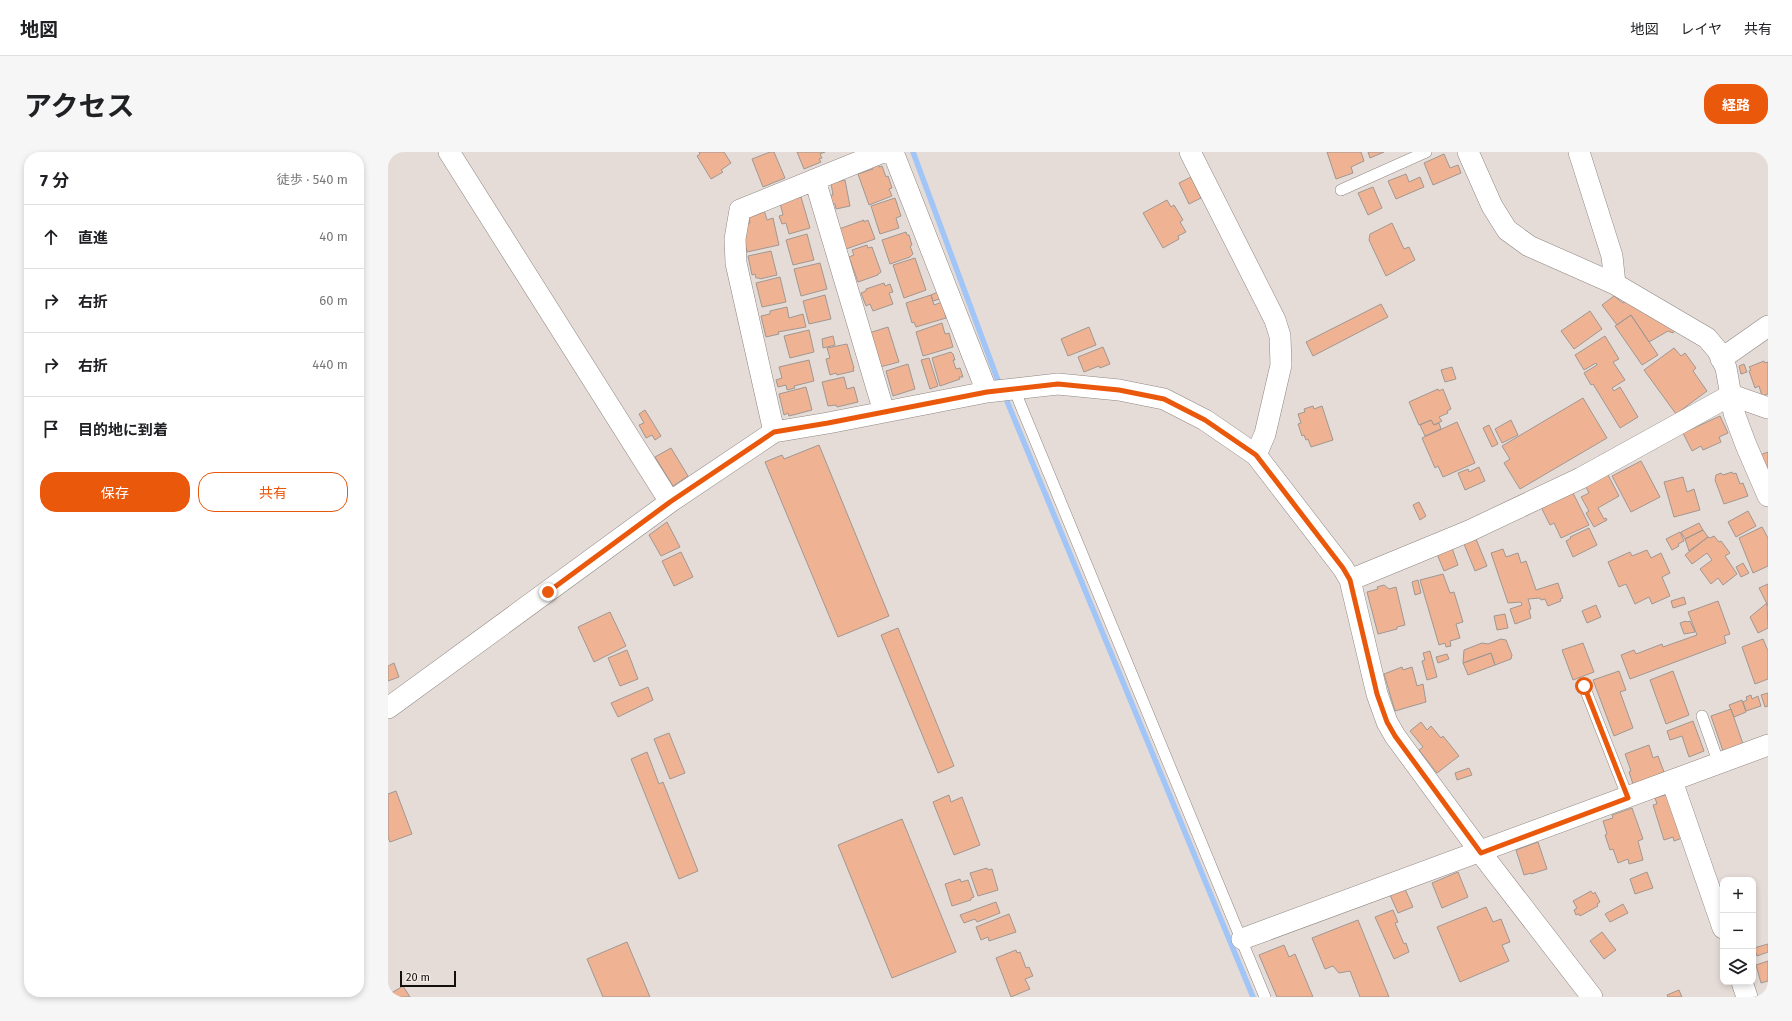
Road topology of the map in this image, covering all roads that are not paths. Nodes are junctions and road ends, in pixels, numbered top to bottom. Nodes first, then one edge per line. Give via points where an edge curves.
1 (450, 152) edge
2 (883, 152) edge
3 (893, 152) edge
4 (1190, 152) edge
5 (1426, 152) edge
6 (1468, 152) edge
7 (1579, 152) edge
8 (815, 180) junction
9 (1341, 190) dead end
10 (1615, 284) junction
11 (1768, 326) edge
12 (1721, 359) junction
13 (1014, 389) junction
14 (987, 392) junction
15 (1731, 395) junction
16 (1768, 408) edge
17 (884, 412) junction
18 (774, 432) junction
19 (1256, 455) junction
20 (1768, 496) edge
21 (670, 502) junction
22 (1350, 580) junction
23 (1584, 686) dead end
24 (388, 708) edge
25 (1702, 716) dead end
26 (1768, 745) edge
27 (1719, 764) junction
28 (1672, 781) junction
29 (1628, 798) junction
30 (1481, 853) junction
31 (1720, 919) edge
32 (1242, 939) junction
33 (1743, 985) edge
34 (1265, 997) edge
35 (1592, 997) edge
36 (1747, 997) edge

1 - 21 street
2 - 8 street
3 - 14 street
4 - 19 street via 1275,320 1280,336 1281,365 1265,434
5 - 9 lane
6 - 10 street via 1492,206 1507,230 1529,246
7 - 10 street via 1612,256
8 - 17 street
8 - 18 street via 740,210 735,239 736,263
10 - 12 street via 1707,338
11 - 12 street
12 - 15 street via 1726,368
13 - 14 street
13 - 19 street via 1058,384 1119,390 1164,399 1205,420
13 - 32 lane
14 - 17 street
15 - 16 street
15 - 20 street via 1734,413
15 - 22 street via 1568,484 1469,530
17 - 18 street
18 - 21 street
19 - 22 street
21 - 24 street
22 - 30 street via 1377,694 1387,722
23 - 29 lane
25 - 27 lane
26 - 27 street
27 - 28 street
28 - 29 street
28 - 31 street
29 - 30 street
30 - 32 street
30 - 35 street
32 - 34 lane
33 - 36 street

